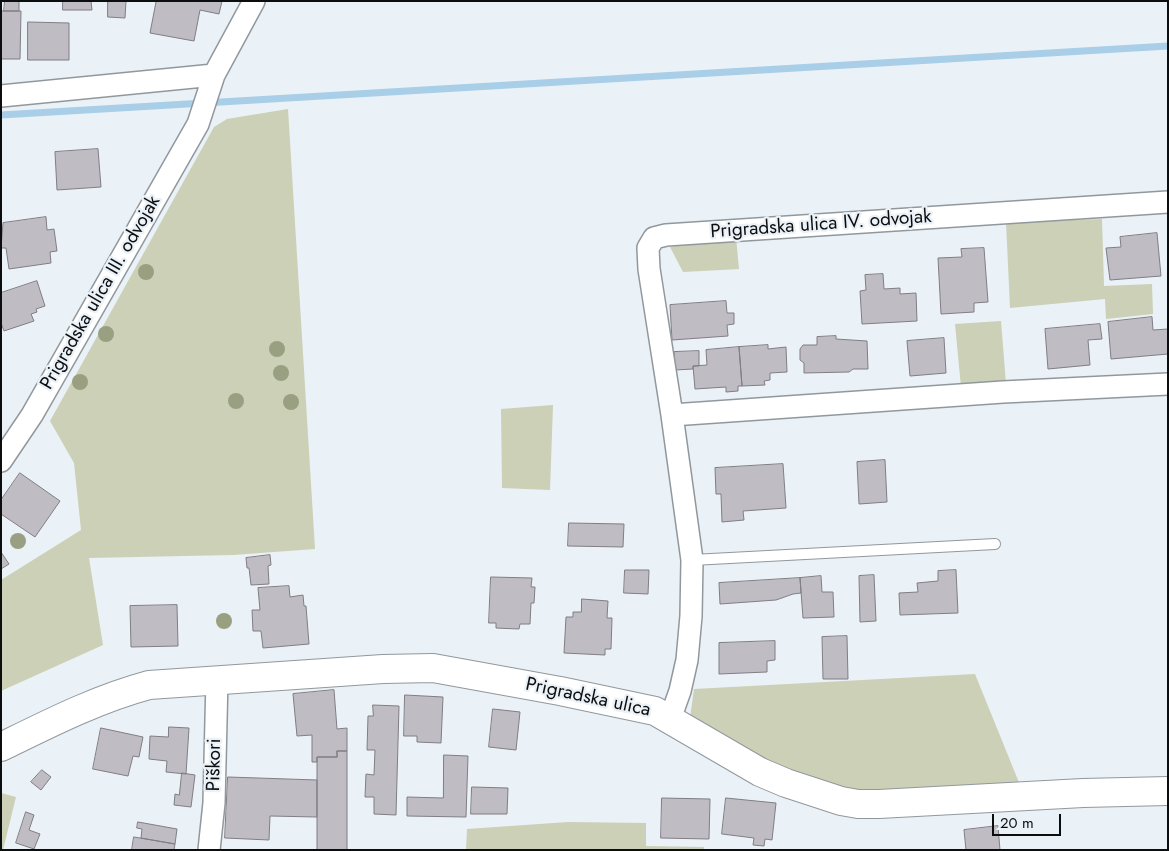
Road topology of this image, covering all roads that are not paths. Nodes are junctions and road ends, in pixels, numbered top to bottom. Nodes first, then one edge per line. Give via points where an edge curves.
1 (254, 1) edge
2 (212, 83) junction
3 (1, 96) edge
4 (1168, 202) edge
5 (1168, 384) edge
6 (672, 415) junction
7 (1, 461) edge
8 (995, 544) dead end
9 (692, 560) junction
10 (217, 679) junction
11 (670, 718) junction
12 (1, 747) edge
13 (1168, 791) edge
14 (209, 850) edge

1 - 2 street, Prigradska ulica III. odvojak
2 - 3 street
2 - 7 street, Prigradska ulica III. odvojak via 198,124 32,415
4 - 6 street, Prigradska ulica IV. odvojak via 654,238 648,248 649,269
5 - 6 street
6 - 9 street, Prigradska ulica IV. odvojak
8 - 9 lane
9 - 11 street, Prigradska ulica IV. odvojak via 687,660
10 - 11 main road, Prigradska ulica via 433,668 617,702
10 - 12 main road, Prigradska ulica via 149,685 124,692 91,704
10 - 14 street, Piškori via 214,803
11 - 13 main road, Prigradska ulica via 768,776 814,794 858,804

